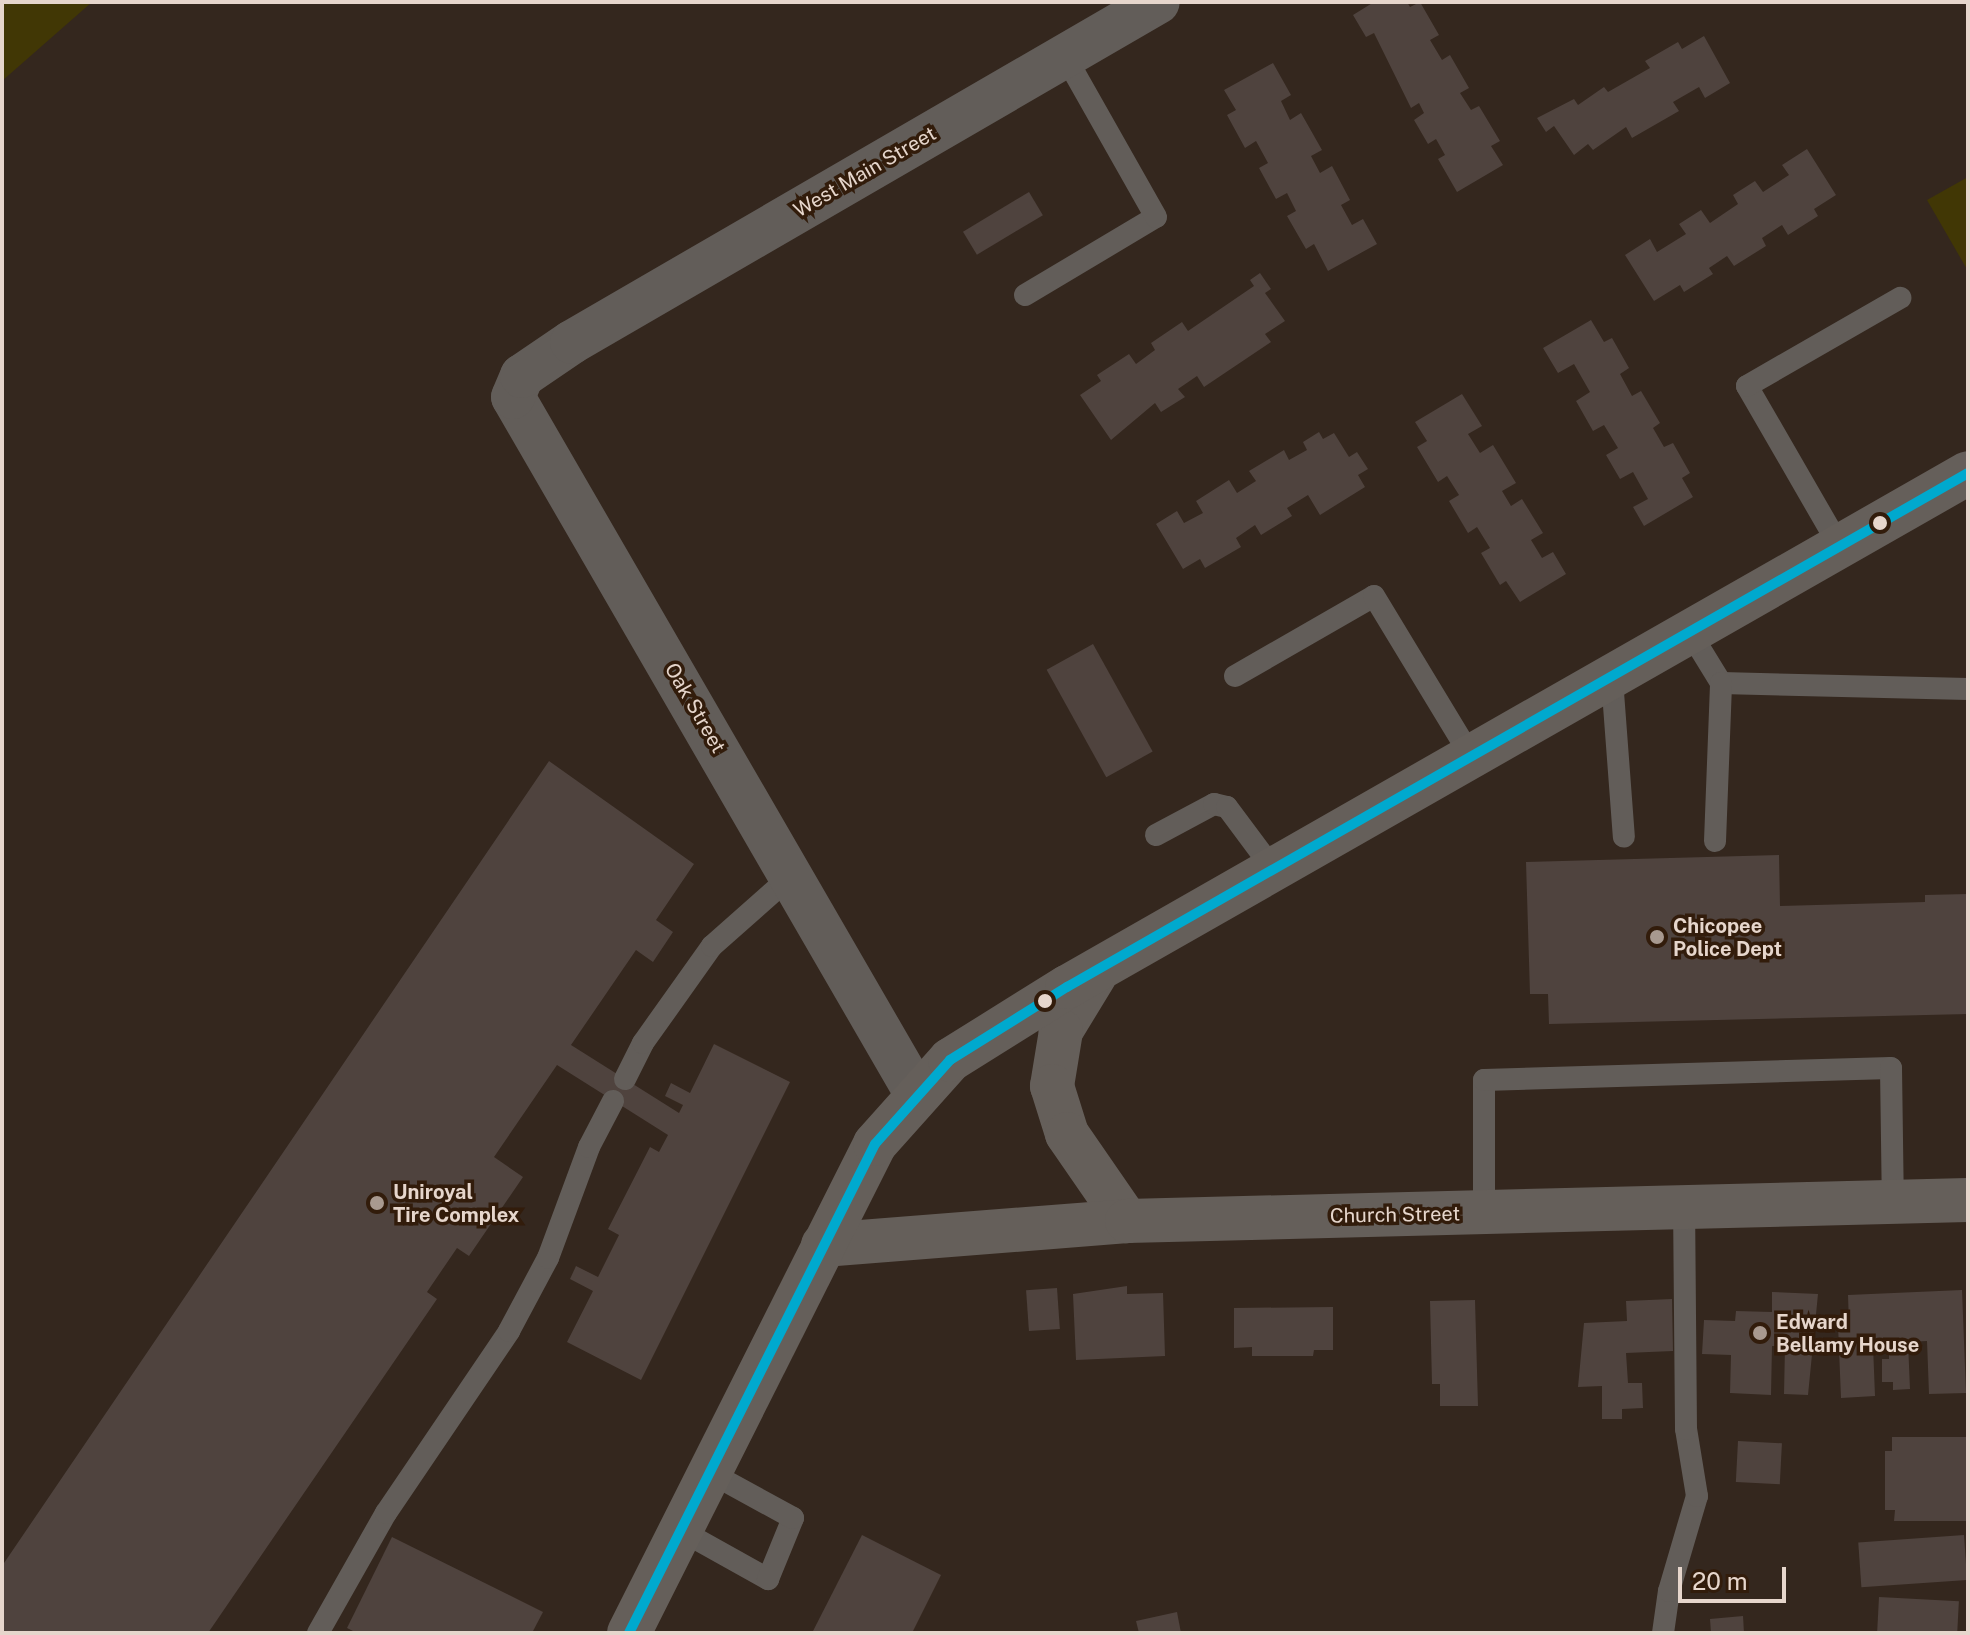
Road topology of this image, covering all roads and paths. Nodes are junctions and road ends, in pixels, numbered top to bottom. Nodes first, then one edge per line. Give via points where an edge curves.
1 (1158, 2) edge
2 (1065, 56) junction
3 (1025, 295) dead end
4 (1900, 298) dead end
5 (572, 342) joint
6 (1968, 473) edge
7 (1840, 547) junction
8 (1691, 634) junction
9 (1235, 676) dead end
10 (1612, 679) junction
11 (1721, 683) junction
12 (1968, 689) edge
13 (1472, 758) junction
14 (1156, 835) dead end
15 (1624, 837) dead end
16 (1715, 841) dead end
17 (1274, 870) junction
18 (790, 877) junction
19 (1099, 969) junction
20 (625, 1079) dead end
21 (916, 1093) junction
22 (613, 1101) dead end
23 (1968, 1200) edge
24 (1893, 1203) junction
25 (1684, 1208) junction
26 (1484, 1213) junction
27 (1127, 1221) junction
28 (823, 1245) junction
29 (709, 1472) junction
30 (680, 1530) junction
31 (318, 1633) edge
32 (629, 1633) edge
33 (1663, 1633) edge

1 - 2 street, West Main Street
2 - 3 lane via 1156,217
2 - 5 street, West Main Street
4 - 7 lane via 1747,386
5 - 18 street, Oak Street via 522,376 513,397
6 - 7 main road
7 - 8 main road
8 - 10 main road
8 - 11 lane
9 - 13 lane via 1374,596
10 - 13 main road
10 - 15 lane
11 - 12 lane
11 - 16 lane
13 - 17 main road
14 - 17 lane via 1214,804 1227,807
17 - 19 main road
18 - 20 lane via 712,946 643,1043
18 - 21 street, Oak Street
19 - 21 main road via 982,1037
19 - 27 main road via 1061,1031 1052,1086 1067,1134
21 - 28 main road via 875,1144
22 - 31 lane via 589,1147 548,1258 509,1331 386,1513
23 - 24 main road, Church Street
24 - 25 main road, Church Street
24 - 26 lane via 1891,1068 1484,1080
25 - 26 main road, Church Street
25 - 33 lane via 1686,1429 1697,1496 1669,1591
26 - 27 main road, Church Street
27 - 28 main road, Church Street
28 - 29 main road
29 - 30 main road
29 - 30 lane via 793,1518 768,1579
30 - 32 main road

